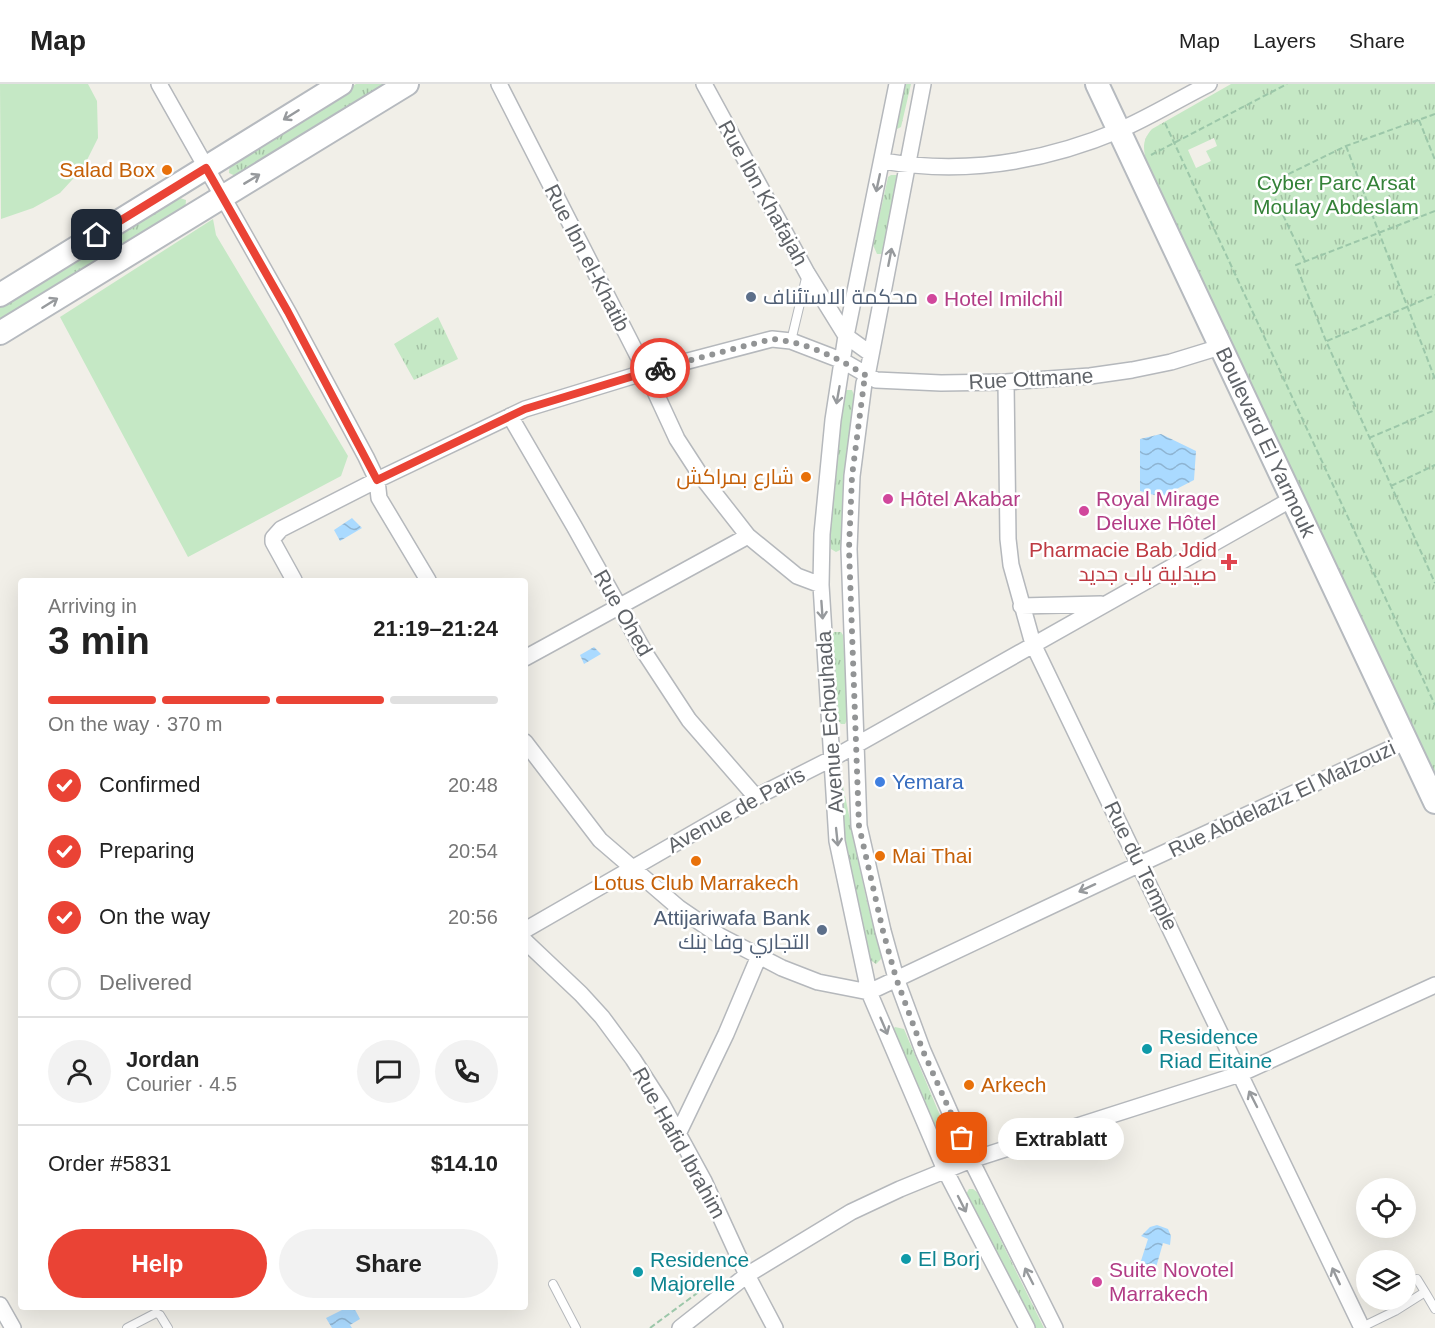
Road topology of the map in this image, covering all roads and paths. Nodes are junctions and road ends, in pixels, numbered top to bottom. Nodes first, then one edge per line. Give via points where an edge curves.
1 (159, 84) edge
2 (341, 84) edge
3 (407, 84) edge
4 (498, 84) edge
5 (704, 84) edge
6 (897, 84) edge
7 (923, 84) edge
8 (1096, 84) edge
9 (1209, 84) edge
10 (1287, 84) edge
11 (1159, 110) junction
12 (1435, 114) edge
13 (1419, 120) junction
14 (1120, 130) junction
15 (1174, 145) junction
16 (1346, 146) junction
17 (1435, 160) edge
18 (883, 161) junction
19 (1135, 162) junction
20 (908, 165) junction
21 (206, 168) junction
22 (223, 197) junction
23 (1435, 211) edge
24 (1379, 232) junction
25 (1306, 261) junction
26 (807, 273) junction
27 (0, 295) edge
28 (1435, 295) edge
29 (1407, 307) junction
30 (0, 333) edge
31 (846, 336) junction
32 (791, 341) junction
33 (1326, 341) junction
34 (1220, 347) junction
35 (872, 354) junction
36 (843, 361) junction
37 (646, 372) junction
38 (867, 376) junction
39 (1435, 379) edge
40 (1006, 382) junction
41 (1435, 410) edge
42 (510, 416) junction
43 (1369, 438) junction
44 (1435, 465) edge
45 (377, 480) junction
46 (1391, 486) junction
47 (1292, 499) junction
48 (748, 536) junction
49 (293, 578) edge
50 (427, 578) edge
51 (1435, 583) edge
52 (821, 585) junction
53 (1104, 604) junction
54 (1021, 606) junction
55 (620, 607) junction
56 (1033, 644) junction
57 (528, 656) edge
58 (1435, 705) edge
59 (1407, 741) junction
60 (857, 744) junction
61 (528, 746) edge
62 (833, 758) junction
63 (756, 797) junction
64 (1435, 802) edge
65 (1140, 864) junction
66 (632, 868) junction
67 (528, 928) edge
68 (528, 944) edge
69 (759, 956) junction
70 (896, 978) junction
71 (1435, 985) edge
72 (869, 992) junction
73 (1240, 1074) junction
74 (678, 1134) junction
75 (971, 1160) junction
76 (945, 1170) junction
77 (747, 1275) junction
78 (1418, 1279) dead end
79 (713, 1281) dead end
80 (553, 1284) dead end
81 (1425, 1292) junction
82 (0, 1305) edge
83 (1435, 1310) edge
84 (13, 1328) edge
85 (127, 1328) edge
86 (168, 1328) edge
87 (576, 1328) edge
88 (650, 1328) edge
89 (680, 1328) edge
90 (775, 1328) edge
91 (1027, 1328) edge
92 (1055, 1328) edge
93 (1362, 1328) edge

1 - 21 street
2 -> 21 street
22 -> 3 street
4 - 37 street, Rue Ibn el-Khatib
5 - 26 street, Rue Ibn Khafajah
6 - 18 street, Avenue Echouhada
7 - 20 street, Avenue Echouhada
8 - 14 street, Boulevard El Yarmouk
9 - 11 street
10 - 15 path
11 - 14 street
11 - 15 path
12 - 13 path
13 - 16 path
13 - 17 path
14 - 19 street, Boulevard El Yarmouk
14 - 20 street via 1014,163 967,167
15 - 19 path
15 - 58 path
16 - 24 path
16 - 25 path via 1268,184
18 - 20 street
18 -> 31 street, Avenue Echouhada
19 - 34 street, Boulevard El Yarmouk
35 -> 20 street, Avenue Echouhada
21 - 22 street
21 - 27 street
30 -> 22 street
22 - 45 street
23 - 24 path
24 - 25 path
24 - 29 path
25 - 33 path via 1296,265
26 - 31 street, Rue Ibn Khafajah
26 - 32 lane
28 - 29 path
29 - 33 path
29 - 39 path
31 - 35 street, Rue Ibn Khafajah
31 - 36 street, Avenue Echouhada
32 - 36 street, Rue Ottmane
32 - 37 street via 772,339
33 - 43 path
34 - 40 street, Rue Ottmane via 1132,370
34 - 47 street, Boulevard El Yarmouk
35 - 38 street, Avenue Echouhada
36 - 38 street, Rue Ottmane
36 -> 52 street, Avenue Echouhada via 833,420
37 - 42 street
37 - 48 street, Rue Ibn el-Khatib via 677,439
38 - 40 street, Rue Ottmane via 876,380 941,383
38 - 60 street, Avenue Echouhada via 852,476 849,549
40 - 54 street, Rue du Temple via 1008,539
41 - 43 path
42 - 45 street
42 - 55 street, Rue Ohed
43 - 46 path
44 - 46 path
45 - 49 street via 280,529 273,542
45 - 50 street via 379,498
46 - 51 path
47 - 53 street, Avenue de Paris
47 - 59 street, Boulevard El Yarmouk
48 - 52 street, Rue Ibn el-Khatib via 797,576
48 - 55 street
52 -> 62 street, Avenue Echouhada
53 - 54 street, Avenue de Paris
53 - 56 street, Avenue de Paris
54 - 56 street, Rue du Temple
55 - 57 street
55 - 63 street, Rue Ohed via 689,720
56 - 60 street, Avenue de Paris
56 - 65 street, Rue du Temple
59 - 64 street, Boulevard El Yarmouk
59 - 65 street, Rue Abdelaziz El Malzouzi
60 - 62 street, Avenue de Paris
60 - 70 street, Avenue Echouhada via 859,826
61 - 66 street via 600,840
62 - 63 street, Avenue de Paris
62 -> 72 street, Avenue Echouhada via 837,841
63 - 66 street, Avenue de Paris
65 -> 70 street, Rue Abdelaziz El Malzouzi
65 - 73 street, Rue du Temple
66 - 67 street, Avenue de Paris
66 - 69 street via 703,925
68 - 74 street, Rue Hafid Ibrahim via 602,1017 633,1059
69 - 72 street via 818,982
69 - 74 street
70 - 72 street, Rue Abdelaziz El Malzouzi
70 - 75 street, Avenue Echouhada
71 - 73 street
72 -> 76 street, Avenue Echouhada
73 - 75 street
93 -> 73 street, Rue du Temple
74 - 77 street, Rue Hafid Ibrahim
75 - 76 street
92 -> 75 street, Avenue Echouhada
76 - 77 street via 851,1212
76 -> 91 street, Avenue Echouhada
77 - 89 street
77 - 90 street, Rue Hafid Ibrahim
78 - 81 lane
79 - 88 path
80 - 87 lane
81 - 83 lane
81 - 93 lane
82 - 84 street
85 - 86 lane via 156,1313

